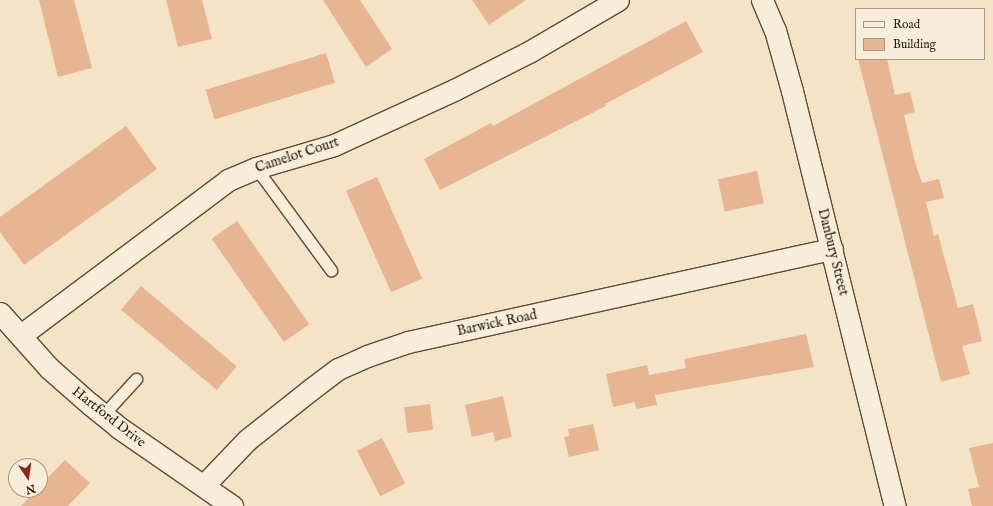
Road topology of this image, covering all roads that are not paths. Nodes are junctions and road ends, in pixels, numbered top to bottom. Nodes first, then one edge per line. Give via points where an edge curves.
1 (618, 0) edge
2 (762, 0) edge
3 (256, 168) junction
4 (832, 249) junction
5 (331, 270) dead end
6 (0, 313) edge
7 (21, 335) junction
8 (136, 379) dead end
9 (103, 415) junction
10 (204, 485) junction
11 (232, 506) edge
12 (895, 506) edge

1 - 3 street, Camelot Court via 529,52 454,90 334,145
2 - 4 street, Danbury Street via 775,30
3 - 5 lane
3 - 7 street, Camelot Court via 228,180
4 - 10 street, Barwick Road via 408,342 367,356 338,369 304,394 247,440
4 - 12 street, Danbury Street
6 - 7 street, Hartford Drive
7 - 9 street, Hartford Drive via 49,368
8 - 9 lane
9 - 10 street, Hartford Drive
10 - 11 street, Hartford Drive

